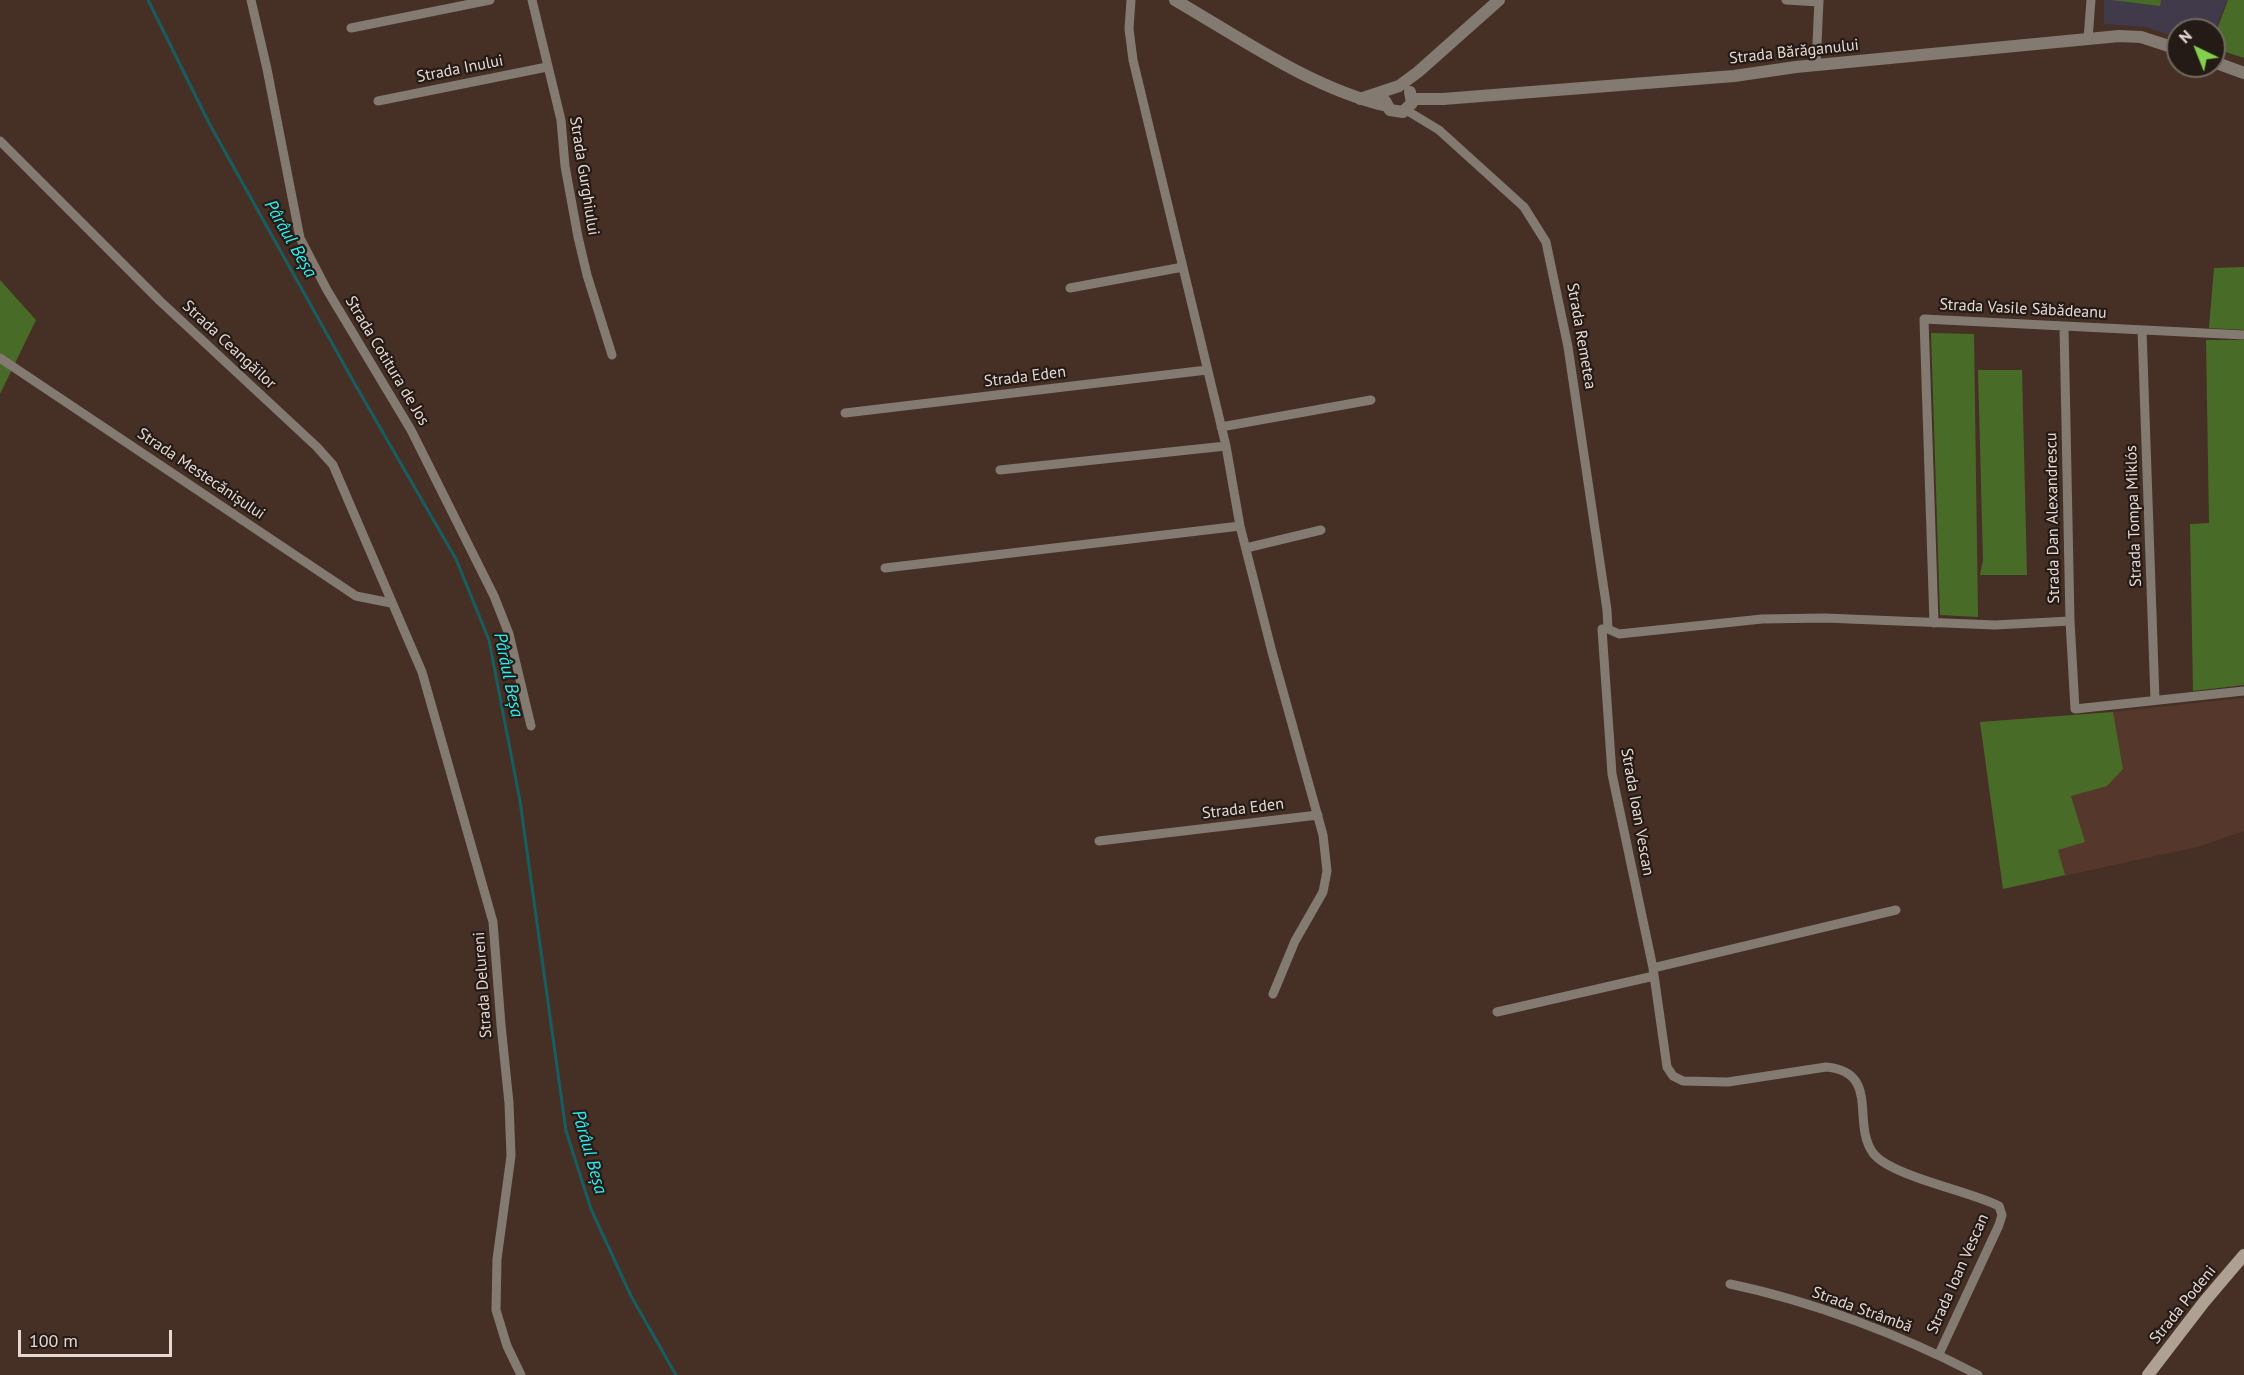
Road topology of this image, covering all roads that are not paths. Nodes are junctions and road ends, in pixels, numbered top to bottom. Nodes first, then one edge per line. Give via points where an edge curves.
1 (251, 0) edge
2 (490, 0) edge
3 (532, 0) edge
4 (1131, 0) edge
5 (1175, 0) edge
6 (1499, 0) edge
7 (1785, 0) edge
8 (2091, 0) edge
9 (1819, 1) edge
10 (351, 28) dead end
11 (2088, 39) junction
12 (2166, 45) edge
13 (1816, 66) junction
14 (2226, 66) edge
15 (547, 67) junction
16 (1418, 72) junction
17 (2244, 73) edge
18 (1394, 88) junction
19 (1359, 99) junction
20 (378, 101) dead end
21 (1410, 101) junction
22 (1387, 106) junction
23 (0, 141) edge
24 (1183, 267) junction
25 (1070, 288) dead end
26 (2064, 326) junction
27 (2142, 330) junction
28 (2244, 335) edge
29 (612, 355) dead end
30 (0, 358) edge
31 (1207, 370) junction
32 (1371, 400) dead end
33 (845, 413) dead end
34 (1221, 427) junction
35 (1226, 446) junction
36 (1000, 470) dead end
37 (1240, 526) junction
38 (1321, 530) dead end
39 (1246, 548) junction
40 (885, 568) dead end
41 (391, 603) junction
42 (2070, 621) junction
43 (1934, 622) junction
44 (1608, 629) junction
45 (2244, 691) edge
46 (2155, 700) junction
47 (531, 726) dead end
48 (1318, 815) junction
49 (1100, 841) dead end
50 (1896, 910) dead end
51 (1654, 972) junction
52 (1273, 994) dead end
53 (1497, 1012) dead end
54 (2244, 1255) edge
55 (1730, 1284) dead end
56 (1939, 1354) junction
57 (521, 1375) edge
58 (1978, 1375) edge
59 (2148, 1375) edge

1 - 47 street, Strada Cotitura de Jos via 300,238 411,430 494,596 509,634
2 - 10 street
3 - 15 street, Strada Gurghiului
4 - 24 street via 1133,60
5 - 19 street via 1267,54
6 - 16 street
7 - 9 street
8 - 11 street
9 - 13 street
11 - 12 street, Strada Bărăganului via 2141,37
11 - 13 street, Strada Bărăganului
13 - 21 street, Strada Bărăganului
14 - 17 street
15 - 20 street, Strada Inului
15 - 29 street, Strada Gurghiului via 561,120 564,166 580,247
16 - 18 street
16 - 21 street
18 - 19 street
18 - 21 street via 1404,87
18 - 22 street via 1385,98
19 - 22 street
21 - 22 street via 1398,113
21 - 44 street, Strada Remetea via 1524,207 1546,242 1568,347
23 - 41 street, Strada Ceangăilor via 333,465
24 - 25 street
24 - 31 street
26 - 27 street, Strada Vasile Săbădeanu
26 - 42 street, Strada Dan Alexandrescu
26 - 43 street, Strada Vasile Săbădeanu via 1924,319
27 - 28 street, Strada Vasile Săbădeanu
27 - 46 street, Strada Tompa Miklós
30 - 41 street, Strada Mestecănișului via 356,596
31 - 33 street, Strada Eden
31 - 34 street
32 - 34 street
34 - 35 street
35 - 36 street
35 - 37 street
37 - 39 street
37 - 40 street
38 - 39 street
39 - 48 street
41 - 57 street, Strada Delureni via 422,672 493,922 511,1156 497,1259 496,1310
42 - 43 street via 2012,625
42 - 46 street, Strada Dan Alexandrescu via 2075,709
43 - 44 street via 1762,619 1619,634
44 - 51 street, Strada Ioan Vescan via 1602,629 1611,774
45 - 46 street
48 - 49 street, Strada Eden
48 - 52 street via 1327,871 1323,892 1295,941
50 - 51 street
51 - 53 street
51 - 56 street, Strada Ioan Vescan via 1667,1067 1673,1076 1683,1081 1728,1082 1839,1068 1857,1083 1867,1142 1874,1155 1886,1164 1999,1206 1999,1225
54 - 59 main road, Strada Podeni
55 - 56 street, Strada Strâmbă via 1771,1293
56 - 58 street, Strada Strâmbă

